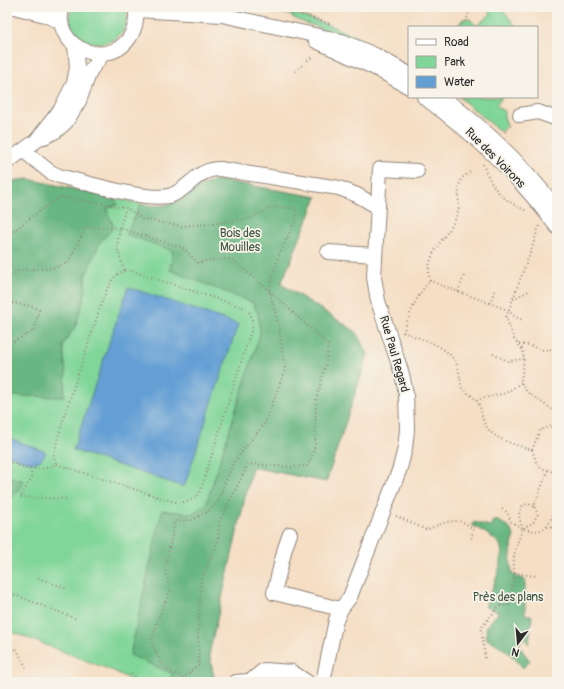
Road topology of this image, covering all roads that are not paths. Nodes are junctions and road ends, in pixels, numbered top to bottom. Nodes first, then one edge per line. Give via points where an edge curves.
1 (14, 7) edge
2 (62, 7) edge
3 (136, 8) edge
4 (61, 22) junction
5 (297, 32) junction
6 (75, 45) junction
7 (103, 54) junction
8 (408, 73) edge
9 (408, 86) edge
10 (425, 98) edge
11 (443, 98) edge
12 (520, 115) dead end
13 (557, 119) edge
14 (36, 141) junction
15 (24, 150) junction
16 (7, 162) edge
17 (417, 171) dead end
18 (378, 207) junction
19 (557, 209) edge
20 (557, 227) edge
21 (328, 252) dead end
22 (375, 255) junction
23 (290, 534) dead end
24 (341, 609) junction
25 (252, 680) junction
26 (236, 682) edge
27 (286, 682) edge
28 (307, 682) edge
29 (323, 682) edge

1 - 4 street
2 - 4 street
3 - 5 street via 222,15
3 - 7 street via 134,27 126,42
4 - 6 street via 66,35
5 - 8 street via 348,44 375,55
5 - 9 street
6 - 7 street via 88,52
6 - 14 street via 76,67 70,92 62,109
7 - 14 street via 90,71 79,101 66,122 56,131
10 - 20 street, Rue des Voirons via 488,148 530,193
11 - 19 street, Rue des Voirons via 508,152
12 - 13 street via 538,112
14 - 15 street
15 - 16 street
15 - 18 street via 50,172 72,174 142,196 172,195 181,189 199,168 323,185 348,191
17 - 18 street, Rue Paul Regard via 380,169
18 - 22 street, Rue Paul Regard
21 - 22 street
22 - 24 street, Rue Paul Regard via 376,294 402,374 406,394 407,430 403,456 384,511 350,596
23 - 24 street via 274,593
24 - 29 street, Rue Paul Regard
25 - 26 street
25 - 27 street
25 - 28 street via 264,670 292,672

